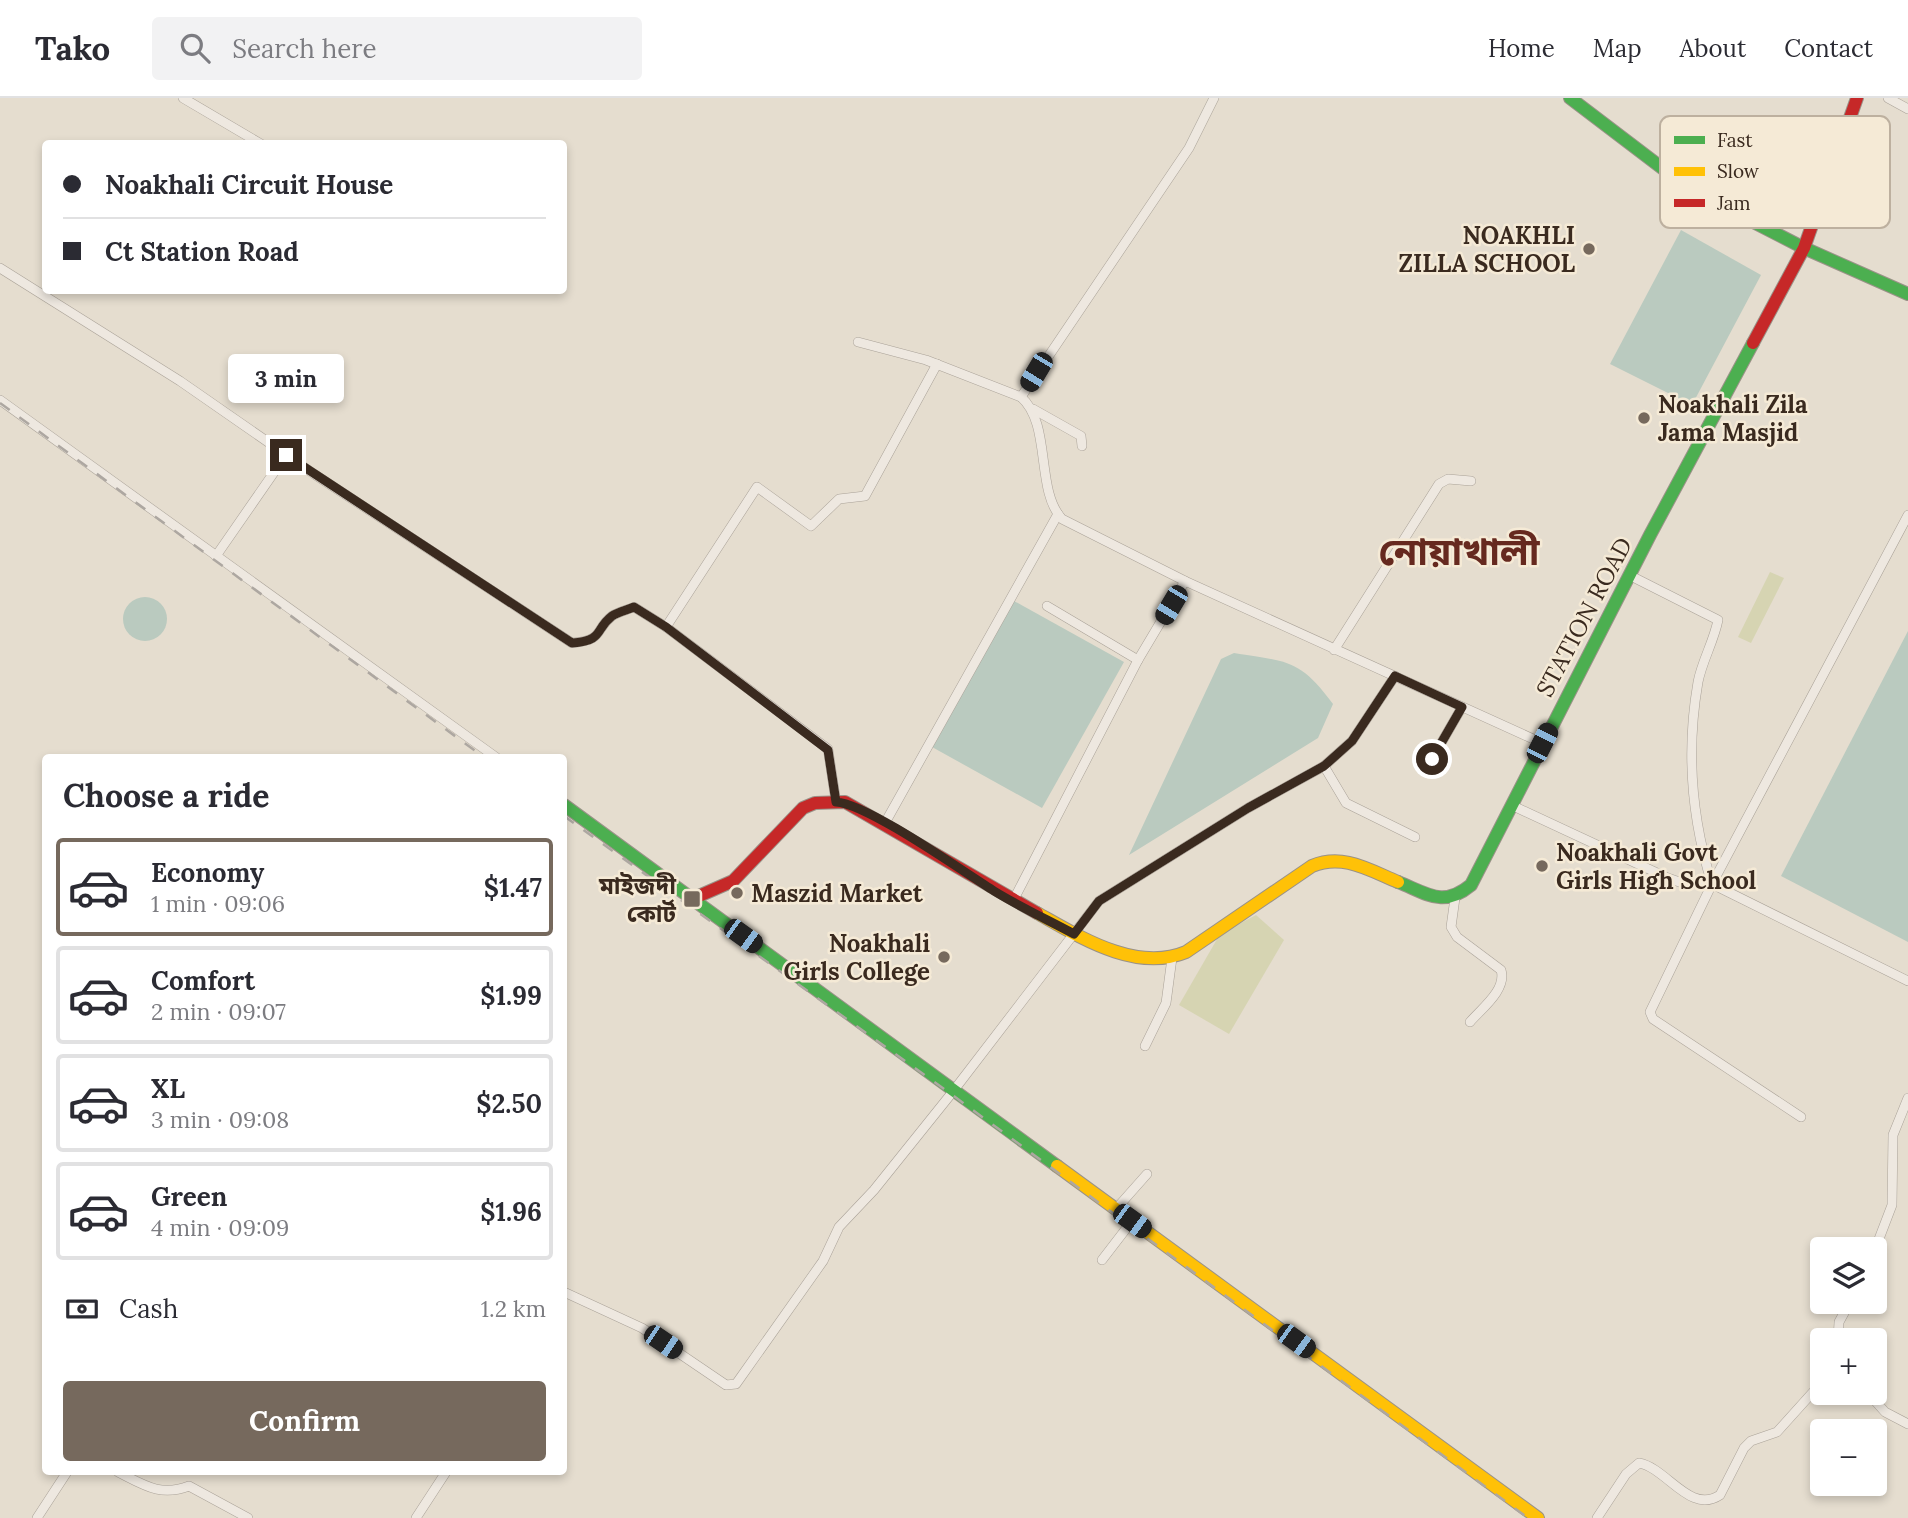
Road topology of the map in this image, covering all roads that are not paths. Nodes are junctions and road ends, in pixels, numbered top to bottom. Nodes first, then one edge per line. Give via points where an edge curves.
1 (183, 98) edge
2 (1214, 98) edge
3 (1570, 98) edge
4 (1857, 98) edge
5 (1888, 98) edge
6 (1908, 109) edge
7 (1851, 116) edge
8 (254, 140) edge
9 (1660, 166) edge
10 (1765, 228) edge
11 (1811, 228) edge
12 (1804, 248) junction
13 (0, 268) edge
14 (1908, 294) edge
15 (858, 342) dead end
16 (937, 364) junction
17 (1026, 394) junction
18 (0, 400) edge
19 (1033, 409) junction
20 (1082, 446) dead end
21 (286, 455) junction
22 (1471, 481) dead end
23 (1058, 514) junction
24 (1908, 514) edge
25 (216, 556) junction
26 (1629, 575) junction
27 (1185, 581) junction
28 (1047, 606) dead end
29 (666, 627) junction
30 (1334, 650) junction
31 (1138, 660) junction
32 (1395, 676) junction
33 (1462, 707) junction
34 (1542, 743) junction
35 (491, 754) edge
36 (1432, 759) dead end
37 (1324, 766) junction
38 (836, 802) junction
39 (1511, 805) junction
40 (567, 807) edge
41 (885, 823) junction
42 (1415, 837) dead end
43 (1712, 884) junction
44 (1455, 898) junction
45 (692, 899) junction
46 (1013, 901) junction
47 (1074, 934) junction
48 (1172, 958) junction
49 (1908, 981) edge
50 (1470, 1022) dead end
51 (1145, 1046) dead end
52 (953, 1088) junction
53 (1908, 1098) edge
54 (1801, 1116) dead end
55 (1147, 1174) dead end
56 (1116, 1209) junction
57 (1132, 1221) junction
58 (1880, 1237) edge
59 (1102, 1259) dead end
60 (567, 1293) edge
61 (1810, 1395) edge
62 (1879, 1405) edge
63 (1908, 1424) edge
64 (65, 1475) edge
65 (124, 1475) edge
66 (444, 1475) edge
67 (37, 1518) edge
68 (248, 1518) edge
69 (416, 1518) edge
70 (1538, 1518) edge
71 (1597, 1518) edge

1 - 8 street
2 - 17 street via 1189,148
3 - 9 main road
4 - 7 main road, STATION ROAD
5 - 6 street
10 - 12 main road
11 - 12 main road, STATION ROAD
12 - 14 main road
12 - 26 main road, STATION ROAD
13 - 21 street via 180,381
15 - 16 street
16 - 17 street
16 - 29 street via 865,496 839,499 811,526 757,488
17 - 19 street
18 - 25 street
19 - 20 street via 1080,436
19 - 23 street
21 - 25 street
21 - 29 street via 572,643 587,642 601,632 611,616 634,607
22 - 30 street via 1448,479 1439,484
23 - 27 street
23 - 41 street
24 - 43 street
25 - 35 street
26 - 34 main road, STATION ROAD
26 - 43 street via 1717,620 1698,680 1689,762 1702,850
27 - 30 street
27 - 31 street
28 - 31 street
29 - 38 street via 828,750
30 - 32 street
31 - 46 street
32 - 33 street
32 - 37 street via 1352,741
33 - 34 street
33 - 36 street
34 - 39 main road, STATION ROAD
37 - 42 street via 1346,803
37 - 47 street via 1099,901
38 - 41 main road via 845,802
38 - 45 main road via 803,808 733,881
39 - 43 street via 1668,878 1685,884
39 - 44 main road, STATION ROAD via 1471,885
40 - 45 main road
41 - 46 main road
43 - 49 street
43 - 54 street via 1650,1016
44 - 48 main road via 1439,898 1345,860 1327,860
44 - 50 street via 1451,927 1457,937 1501,970 1503,977 1499,989
45 - 52 main road
46 - 47 main road
47 - 48 main road via 1137,958
47 - 52 street
48 - 51 street via 1166,1003
52 - 56 main road
52 - 60 street via 874,1190 839,1227 823,1261 731,1387 642,1328
53 - 58 street via 1893,1135 1892,1205
55 - 56 street
56 - 57 main road
57 - 59 street
57 - 70 main road
61 - 71 street via 1777,1432 1744,1448 1713,1499 1698,1500 1639,1463 1626,1474
62 - 63 street
64 - 67 street
65 - 68 street via 167,1493 189,1486
66 - 69 street

